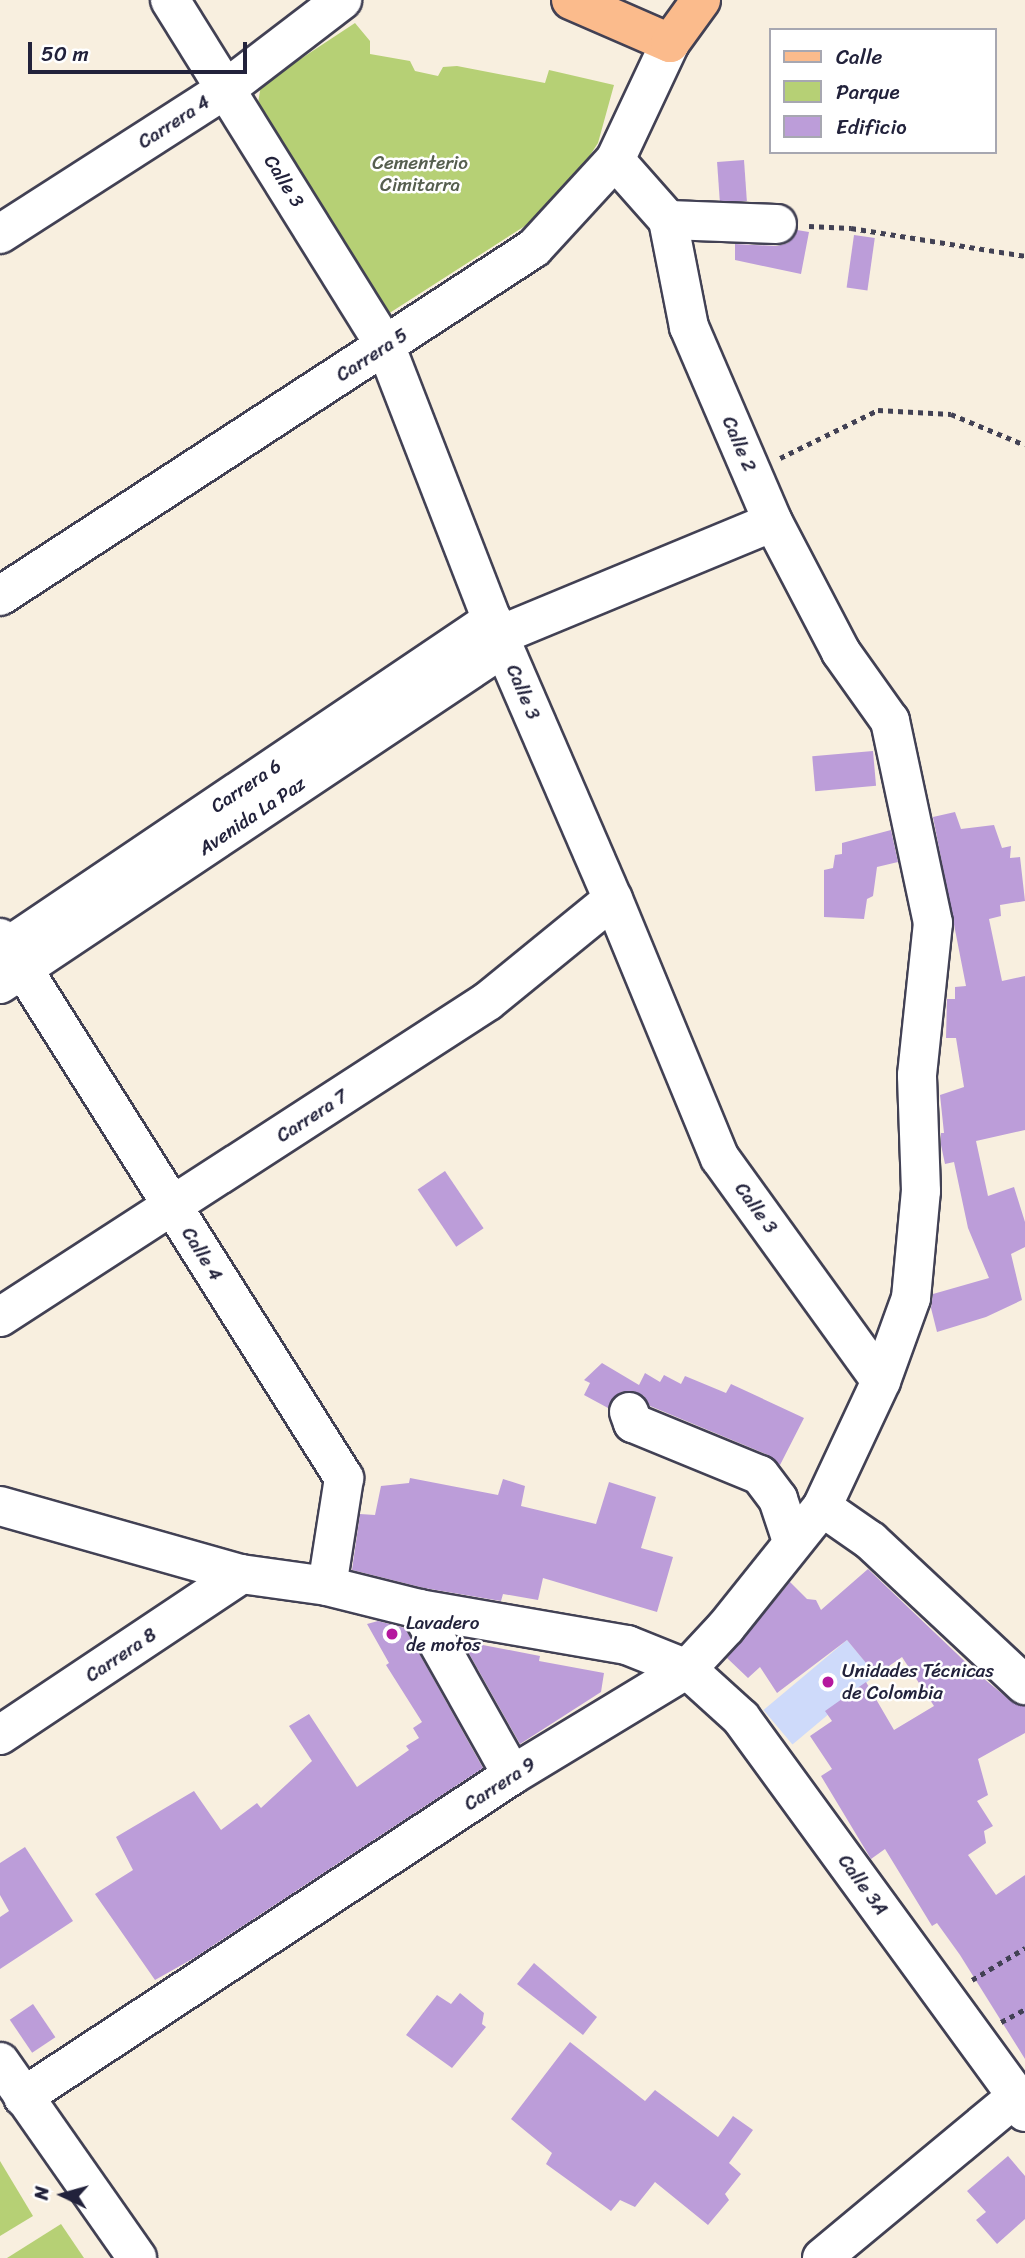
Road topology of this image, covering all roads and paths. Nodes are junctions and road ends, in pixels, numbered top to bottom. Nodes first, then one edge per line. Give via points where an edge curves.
1 (170, 0) edge
2 (342, 0) edge
3 (571, 0) edge
4 (701, 0) edge
5 (670, 43) junction
6 (227, 88) junction
7 (615, 160) junction
8 (667, 220) junction
9 (777, 224) joint
10 (0, 234) edge
11 (1025, 256) edge
12 (386, 347) junction
13 (1025, 446) edge
14 (751, 472) junction
15 (773, 522) junction
16 (0, 596) edge
17 (499, 634) junction
18 (890, 721) joint
19 (613, 899) junction
20 (6, 958) edge
21 (172, 1207) junction
22 (0, 1317) edge
23 (881, 1381) junction
24 (629, 1412) dead end
25 (0, 1506) edge
26 (822, 1507) junction
27 (792, 1541) junction
28 (241, 1574) junction
29 (327, 1586) junction
30 (419, 1609) junction
31 (687, 1669) junction
32 (1025, 1685) edge
33 (0, 1735) edge
34 (512, 1775) junction
35 (1025, 1948) edge
36 (944, 1997) junction
37 (0, 2062) edge
38 (23, 2097) junction
39 (1021, 2104) edge
40 (137, 2258) edge
41 (822, 2258) edge

1 - 6 street, Calle 3
2 - 6 street, Carrera 4
3 - 5 main road
4 - 5 main road
5 - 7 street, Carrera 5
6 - 10 street, Carrera 4
6 - 12 street, Calle 3
7 - 8 street, Calle 2
7 - 12 street, Carrera 5 via 534,248
8 - 9 street
8 - 14 street, Calle 2 via 689,327
9 - 11 path via 850,228
12 - 16 street, Carrera 5
12 - 17 street, Calle 3
13 - 14 path via 951,414 878,410
14 - 15 street, Calle 2
15 - 17 street, Carrera 6
15 - 18 street, Calle 2 via 841,652
17 - 19 street, Calle 3
17 - 20 street, Carrera 6
18 - 23 street, Carrera 9 via 933,923 917,1075 921,1191 911,1298
19 - 21 street, Carrera 7 via 488,1001
19 - 23 street, Calle 3 via 720,1158
20 - 21 street, Calle 4
21 - 22 street, Carrera 7
21 - 29 street, Calle 4 via 344,1478
23 - 26 street, Carrera 9
24 - 27 street via 633,1423 760,1475 778,1499
25 - 28 street
26 - 27 street, Carrera 9
26 - 32 street via 871,1541
27 - 31 street, Carrera 9
28 - 29 street
28 - 33 street, Carrera 8
29 - 30 street
30 - 31 street via 627,1645
30 - 34 street
31 - 34 street, Carrera 9
31 - 36 street, Calle 3A via 741,1718
34 - 38 street, Carrera 9
35 - 36 path
36 - 39 street, Calle 3A
37 - 38 street
38 - 40 street
39 - 41 street

